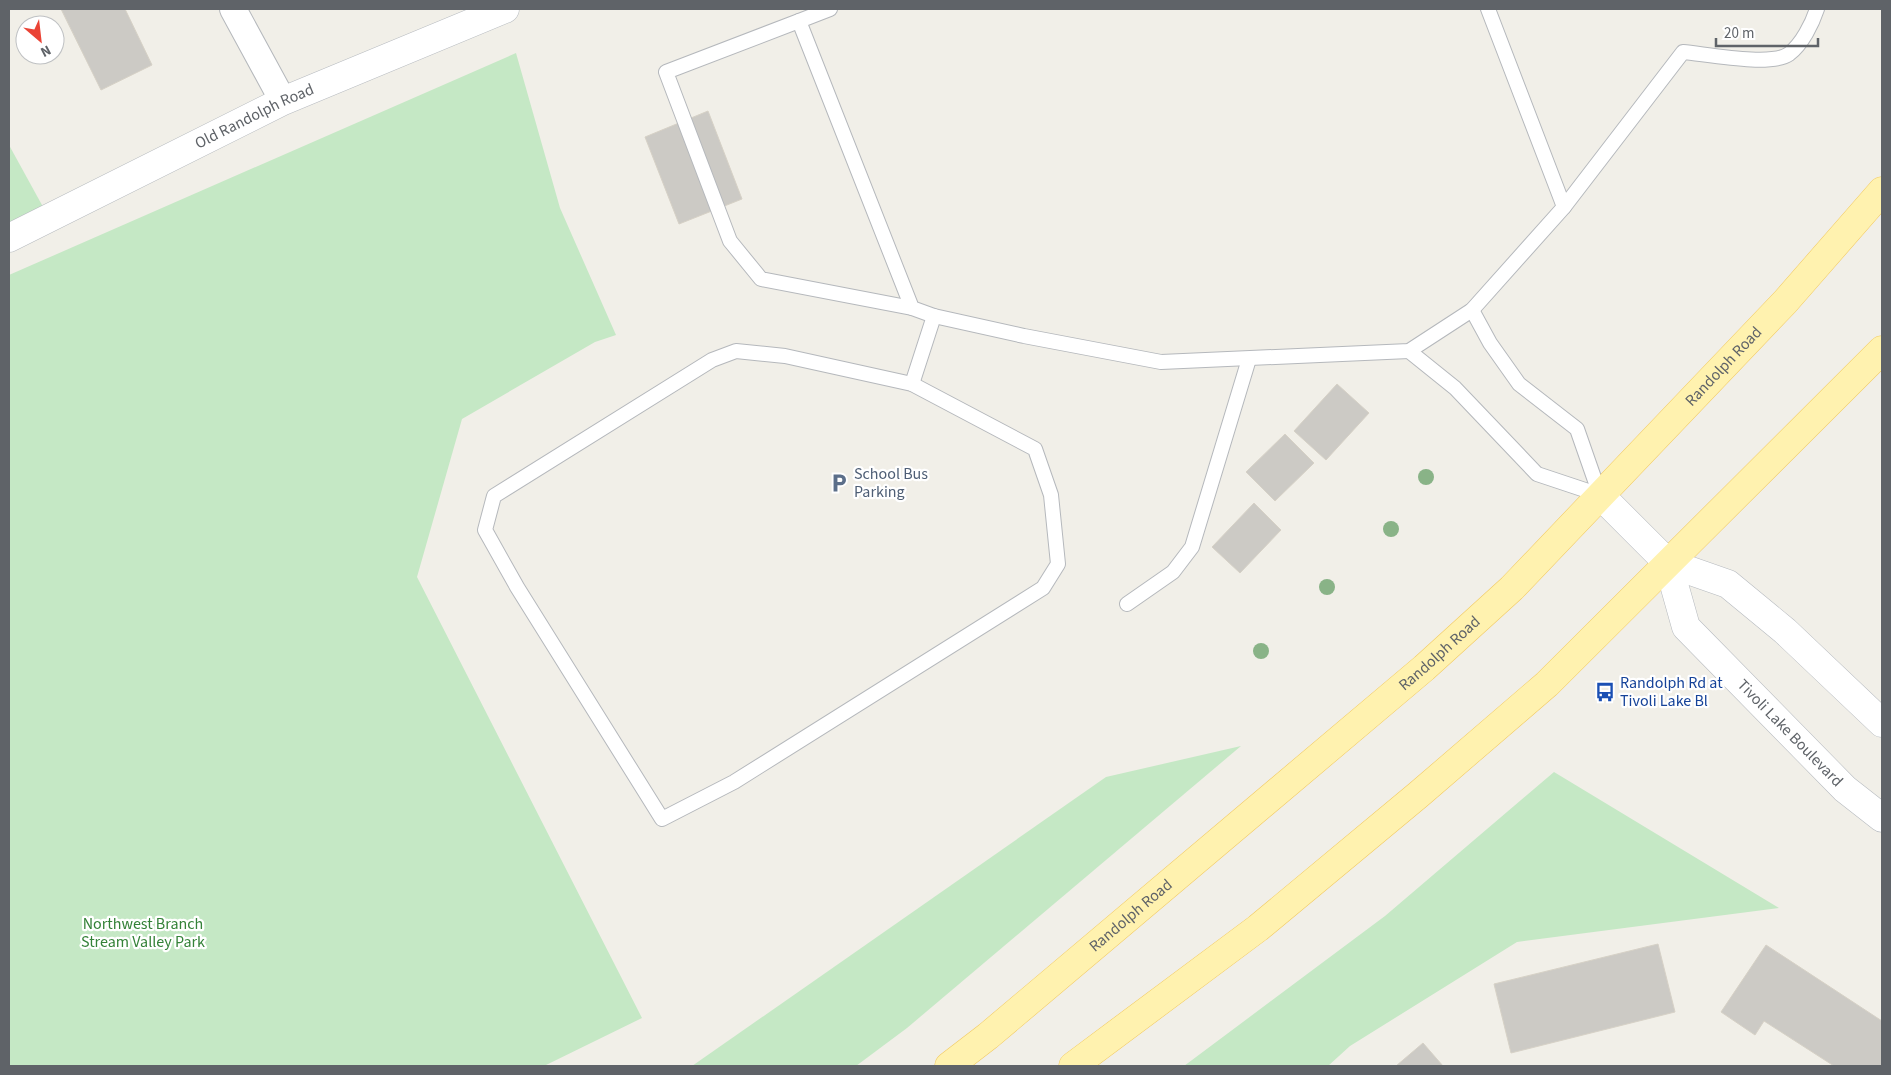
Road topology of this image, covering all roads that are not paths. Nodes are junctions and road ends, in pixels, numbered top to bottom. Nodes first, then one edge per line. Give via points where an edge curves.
1 (233, 9) edge
2 (505, 9) edge
3 (830, 9) edge
4 (1488, 9) edge
5 (1817, 9) edge
6 (799, 21) junction
7 (283, 101) junction
8 (1882, 191) edge
9 (1564, 207) junction
10 (9, 238) edge
11 (912, 308) junction
12 (1472, 310) junction
13 (934, 316) junction
14 (1409, 350) junction
15 (1882, 350) edge
16 (1249, 359) junction
17 (912, 384) junction
18 (1600, 495) junction
19 (1668, 563) junction
20 (1127, 604) dead end
21 (1882, 723) edge
22 (1882, 818) edge
23 (949, 1066) edge
24 (1073, 1066) edge

1 - 7 street
2 - 7 street, Old Randolph Road
3 - 6 lane
4 - 9 lane
5 - 9 lane via 1807,32 1788,55 1763,61 1683,52
6 - 11 lane
6 - 11 lane via 666,72 730,241 761,279
7 - 10 street, Old Randolph Road
8 - 18 main road, Randolph Road via 1785,302
9 - 12 lane
11 - 13 lane
12 - 14 lane
12 - 18 lane via 1519,384 1577,429
13 - 16 lane via 1161,362
13 - 17 lane
14 - 16 lane
14 - 18 lane via 1455,388 1537,474
15 - 19 main road
16 - 20 lane via 1192,547 1173,572
17 - 17 lane via 785,356 736,351 712,360 494,496 485,530 520,592 662,819 734,782 1043,588 1058,564 1051,496 1035,448
18 - 19 street, Tivoli Lake Boulevard
18 - 23 main road, Randolph Road via 1512,588 1424,668
19 - 21 street, Tivoli Lake Boulevard via 1728,584 1785,632
19 - 22 street, Tivoli Lake Boulevard via 1686,627 1845,789
19 - 24 main road via 1546,684 1418,796 1258,928

